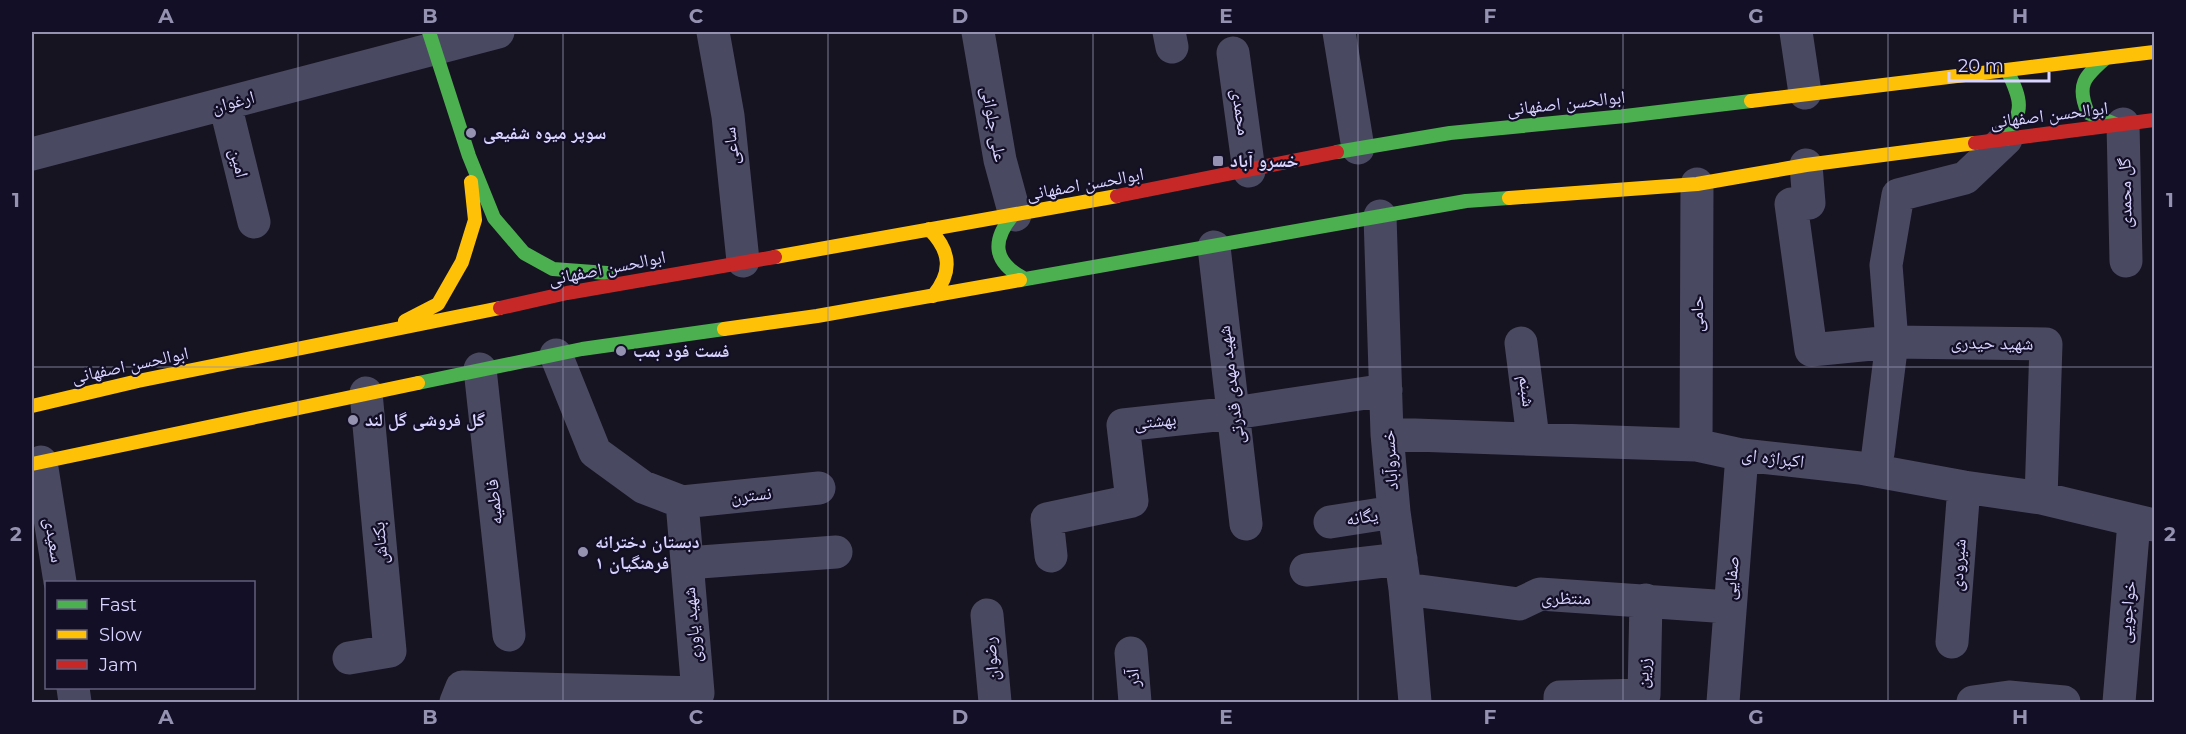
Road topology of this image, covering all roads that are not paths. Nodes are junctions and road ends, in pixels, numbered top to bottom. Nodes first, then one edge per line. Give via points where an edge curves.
1 (498, 32) edge
2 (713, 32) edge
3 (978, 32) edge
4 (1339, 32) edge
5 (1796, 32) edge
6 (431, 40) edge
7 (2154, 52) edge
8 (1233, 53) dead end
9 (2106, 58) junction
10 (2007, 70) junction
11 (1805, 93) junction
12 (225, 104) junction
13 (2131, 123) edge
14 (2006, 139) junction
15 (1359, 148) junction
16 (32, 154) edge
17 (469, 156) junction
18 (1806, 165) junction
19 (1249, 171) junction
20 (1697, 184) junction
21 (1013, 215) junction
22 (1380, 216) junction
23 (254, 222) dead end
24 (929, 229) junction
25 (1214, 247) junction
26 (743, 261) junction
27 (2126, 261) dead end
28 (660, 276) junction
29 (1023, 278) junction
30 (933, 296) junction
31 (382, 333) junction
32 (1892, 342) junction
33 (1521, 343) dead end
34 (556, 355) junction
35 (480, 369) junction
36 (1386, 390) junction
37 (366, 393) junction
38 (32, 406) edge
39 (1234, 413) junction
40 (1387, 434) junction
41 (1533, 438) junction
42 (1696, 445) junction
43 (1878, 453) dead end
44 (1742, 455) junction
45 (36, 463) edge
46 (1964, 487) junction
47 (819, 488) dead end
48 (2041, 498) junction
49 (682, 502) junction
50 (1394, 512) junction
51 (1330, 522) dead end
52 (2144, 523) edge
53 (1246, 524) dead end
54 (836, 552) dead end
55 (1051, 556) dead end
56 (687, 562) junction
57 (1306, 570) dead end
58 (1403, 574) junction
59 (60, 581) edge
60 (1646, 600) junction
61 (1729, 607) junction
62 (987, 615) dead end
63 (509, 635) dead end
64 (1953, 642) dead end
65 (1131, 653) dead end
66 (349, 658) dead end
67 (696, 698) edge
68 (456, 702) edge
69 (996, 702) edge
70 (1135, 702) edge
71 (1415, 702) edge
72 (1560, 702) edge
73 (1723, 702) edge
74 (1973, 702) edge
75 (2064, 702) edge
76 (2119, 702) edge

1 - 6 street, ارغوان
2 - 26 street, ساعی via 729,116
3 - 21 street, علی جلوانی
4 - 15 street
5 - 11 street
6 - 12 street, ارغوان
6 - 17 main road
7 - 9 main road, ابوالحسن اصفهانی
8 - 19 street, محمدی
9 - 10 main road, ابوالحسن اصفهانی
9 - 13 main road via 2083,78 2080,97 2088,113
10 - 11 main road, ابوالحسن اصفهانی
10 - 14 main road via 2022,101 2019,118
11 - 15 main road, ابوالحسن اصفهانی via 1450,133
12 - 16 street, ارغوان
12 - 23 street, امین
13 - 14 main road, ابوالحسن اصفهانی
13 - 27 street, گل محمدی
14 - 18 main road, ابوالحسن اصفهانی
14 - 32 street via 1965,178 1898,195 1886,265
15 - 19 main road, ابوالحسن اصفهانی
17 - 28 main road via 494,218 524,253 553,269
17 - 31 main road via 475,220 462,262 438,304
18 - 20 main road, ابوالحسن اصفهانی
18 - 32 street, شهید حیدری via 1809,203 1791,204 1811,351
19 - 21 main road, ابوالحسن اصفهانی
20 - 22 main road, ابوالحسن اصفهانی via 1466,201
20 - 42 street, حامی
21 - 24 main road, ابوالحسن اصفهانی
21 - 29 main road via 1000,231 998,250 1007,268
22 - 25 main road, ابوالحسن اصفهانی
22 - 36 street, خسروآباد
24 - 26 main road, ابوالحسن اصفهانی
24 - 30 main road via 944,246 948,267
25 - 29 main road, ابوالحسن اصفهانی
25 - 39 street, شهید مهدی قدرتی
26 - 28 main road, ابوالحسن اصفهانی
28 - 31 main road, ابوالحسن اصفهانی
29 - 30 main road, ابوالحسن اصفهانی
30 - 34 main road, ابوالحسن اصفهانی
31 - 38 main road, ابوالحسن اصفهانی
32 - 43 street
32 - 48 street, شهید حیدری via 2046,344
33 - 41 street, شبنم
34 - 35 main road, ابوالحسن اصفهانی
34 - 49 street via 595,452 643,488
35 - 37 main road, ابوالحسن اصفهانی
35 - 63 street, فاطمیه
36 - 39 street, بهشتی
36 - 40 street, خسروآباد
37 - 45 main road, ابوالحسن اصفهانی
37 - 66 street, بکتاش via 390,651
39 - 53 street, شهید مهدی قدرتی
39 - 55 street, بهشتی via 1123,425 1132,501 1047,519
40 - 41 street, اکبراژه ای
40 - 50 street, خسروآباد
41 - 42 street, اکبراژه ای
42 - 44 street, اکبراژه ای
44 - 46 street, اکبراژه ای via 1860,468
44 - 61 street, صفایی
45 - 59 street, سعیدی
46 - 48 street, اکبراژه ای
46 - 64 street, شیرودی
47 - 49 street, نسترن
48 - 52 street, اکبراژه ای
49 - 56 street, شهید یاوری
50 - 51 street, یگانه
50 - 58 street, خسروآباد
52 - 76 street, خواجویی
54 - 56 street
56 - 67 street, شهید یاوری
57 - 58 street, منتظری
58 - 60 street, منتظری via 1519,604 1540,594
58 - 71 street, خسروآباد
60 - 61 street, منتظری
60 - 72 street, زرین via 1644,695 1560,697
61 - 73 street, صفایی
62 - 69 street, رضوان
65 - 70 street, آذر
67 - 68 street via 462,687
74 - 75 street via 2009,697

